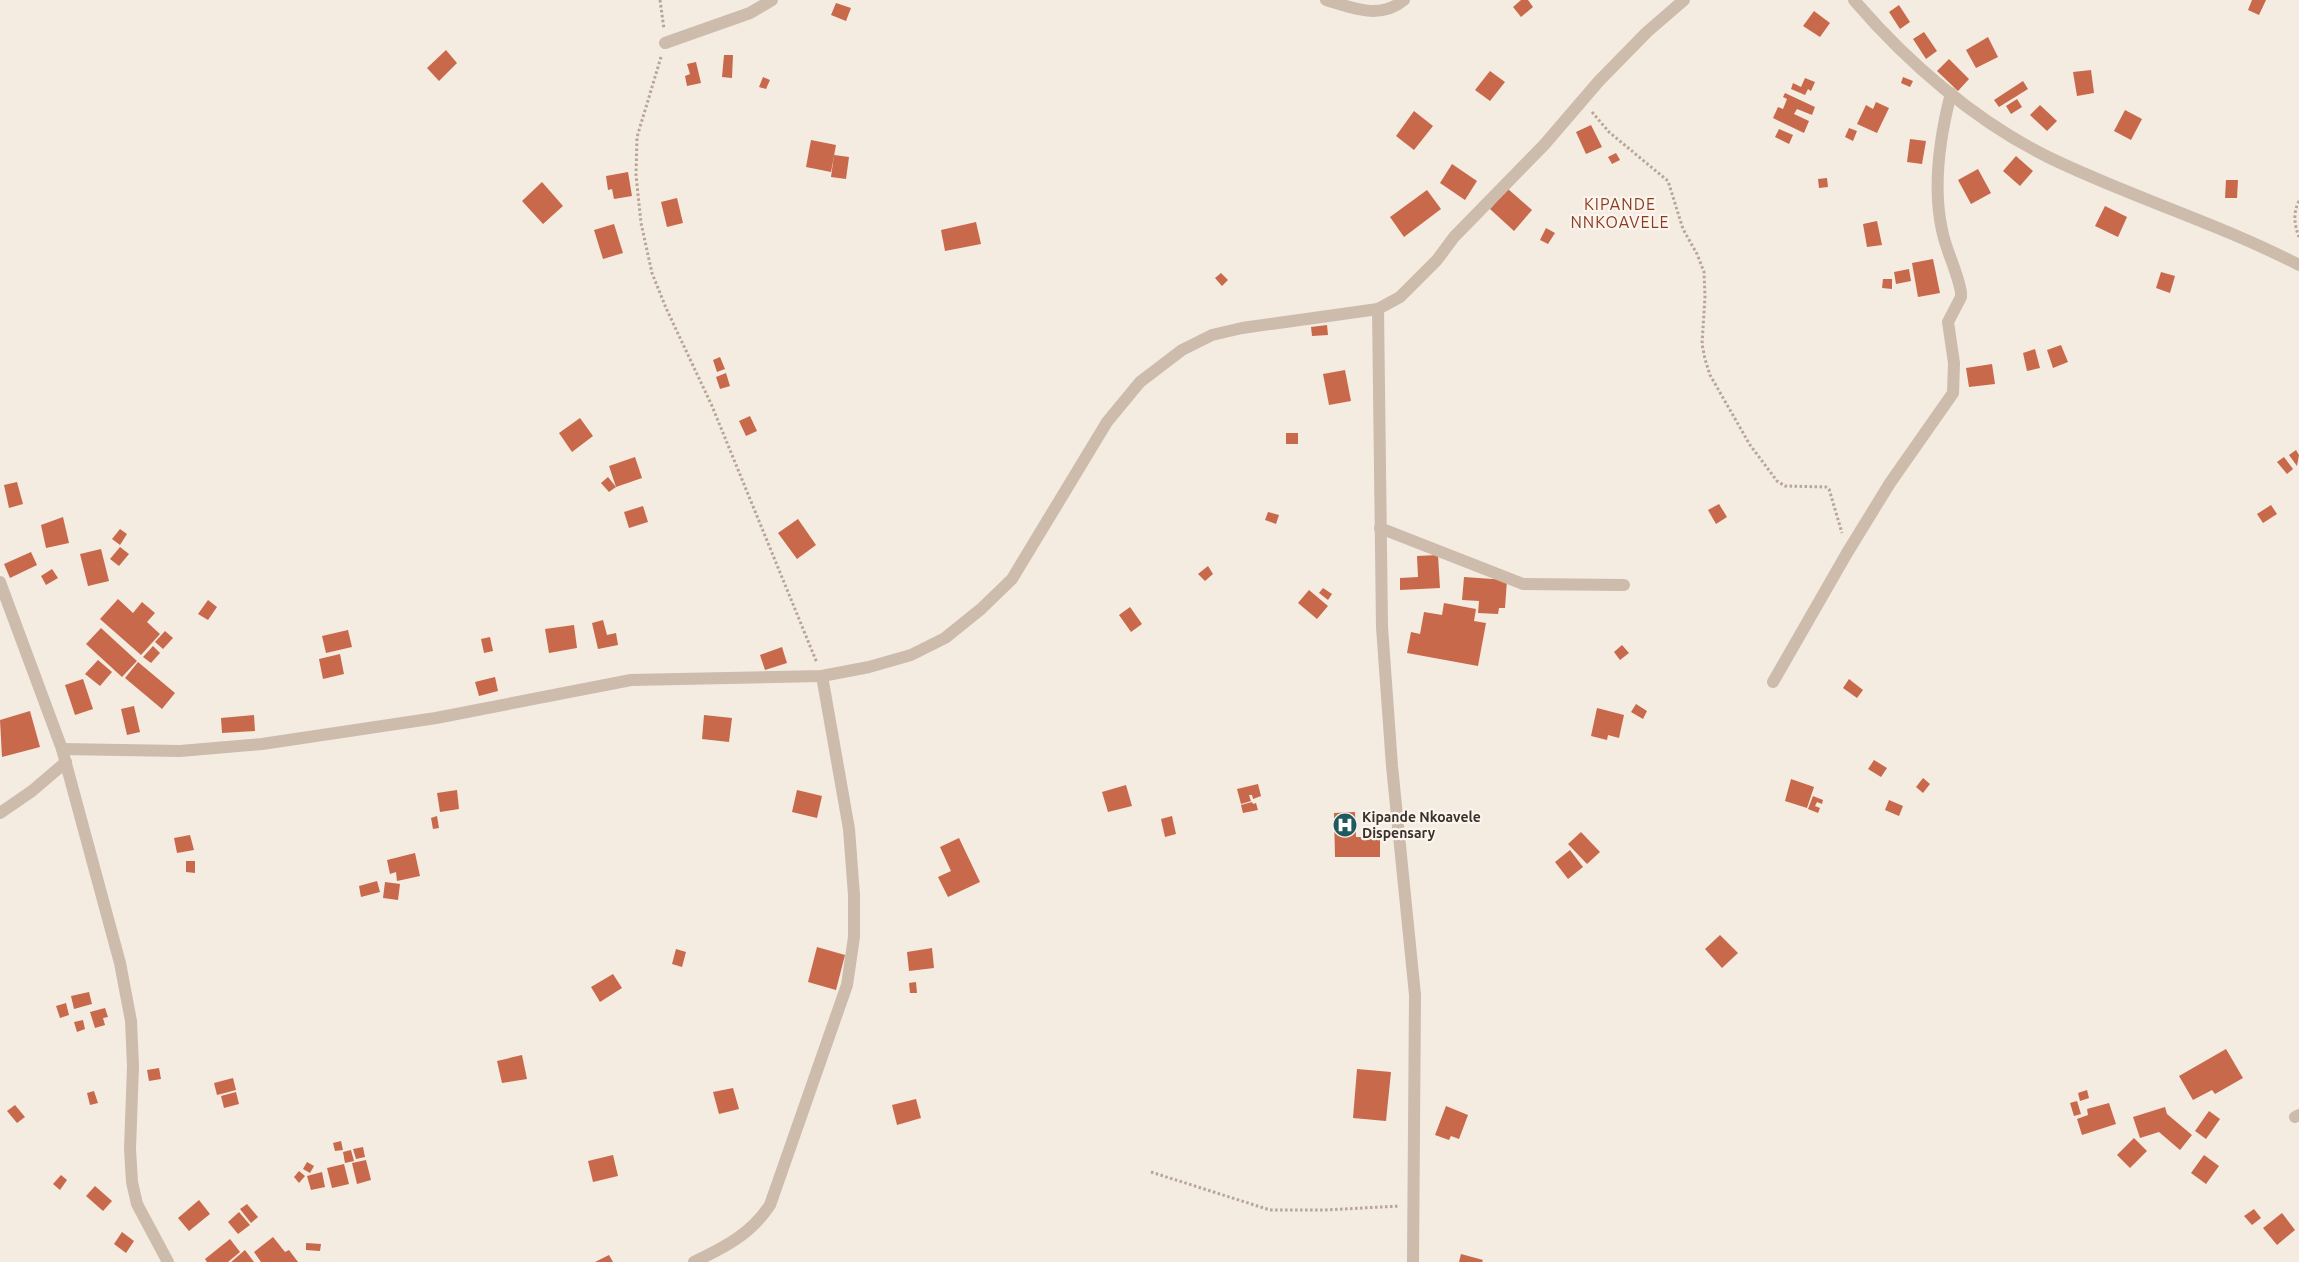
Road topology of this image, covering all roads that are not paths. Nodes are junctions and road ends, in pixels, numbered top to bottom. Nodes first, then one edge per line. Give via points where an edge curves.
1 (772, 0) edge
2 (1326, 0) edge
3 (1404, 0) edge
4 (1684, 0) edge
5 (1854, 0) edge
6 (665, 43) road end
7 (1951, 93) junction
8 (2299, 265) edge
9 (1378, 310) junction
10 (1380, 528) junction
11 (0, 582) edge
12 (1624, 585) dead end
13 (822, 676) junction
14 (1773, 682) dead end
15 (62, 749) junction
16 (66, 762) junction
17 (0, 813) edge
18 (168, 1262) edge
19 (694, 1262) edge
20 (1413, 1262) edge

1 - 6 street via 750,13
2 - 3 street via 1368,12 1392,8
4 - 9 street via 1599,81 1583,102 1454,237 1418,281
5 - 7 street via 1887,36
7 - 8 street via 2047,156 2116,188 2239,236
7 - 14 street via 1939,161 1938,201 1947,253 1962,292 1948,322 1954,363 1953,393 1890,483
9 - 10 street
9 - 13 street via 1242,328 1212,335 1182,350 1140,382 1107,422 1012,579 981,609 945,638 911,655
10 - 12 street via 1523,584
10 - 20 street via 1382,628 1392,766 1415,994
11 - 15 street
13 - 15 street via 631,680 436,718 262,744 180,751
13 - 19 street via 849,828 854,937 847,986 770,1205 745,1234
15 - 16 street
16 - 17 street
16 - 18 street via 120,963 131,1022 132,1182 137,1204

